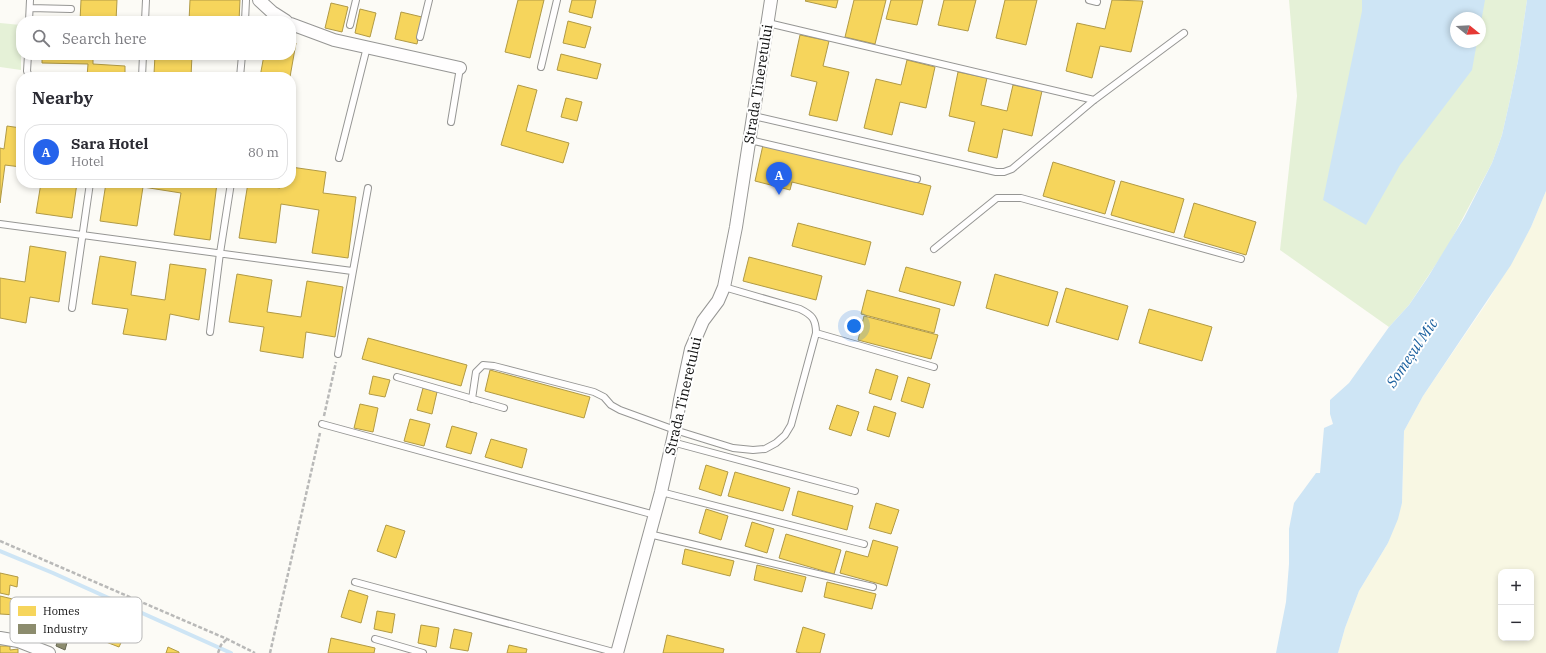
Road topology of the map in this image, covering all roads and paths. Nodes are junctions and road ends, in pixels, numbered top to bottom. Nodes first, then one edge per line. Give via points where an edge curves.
1 (30, 0) edge
2 (146, 0) edge
3 (246, 0) edge
4 (260, 0) edge
5 (356, 0) edge
6 (430, 0) edge
7 (557, 0) edge
8 (771, 0) edge
9 (1089, 0) edge
10 (1097, 2) dead end
11 (30, 8) junction
12 (71, 9) dead end
13 (29, 16) edge
14 (144, 16) edge
15 (245, 16) edge
16 (278, 16) edge
17 (768, 23) junction
18 (350, 25) dead end
19 (296, 26) edge
20 (1184, 33) dead end
21 (420, 37) dead end
22 (367, 47) junction
23 (28, 60) edge
24 (143, 60) edge
25 (242, 60) edge
26 (541, 67) dead end
27 (460, 68) joint
28 (27, 72) edge
29 (142, 72) edge
30 (240, 72) edge
31 (1094, 100) junction
32 (754, 116) junction
33 (451, 122) dead end
34 (750, 140) junction
35 (339, 158) dead end
36 (917, 179) dead end
37 (89, 188) edge
38 (230, 188) edge
39 (368, 188) dead end
40 (0, 224) edge
41 (83, 234) junction
42 (934, 249) dead end
43 (220, 253) junction
44 (1241, 259) dead end
45 (352, 271) junction
46 (724, 287) junction
47 (72, 308) dead end
48 (210, 332) dead end
49 (816, 333) junction
50 (338, 354) joint
51 (934, 367) dead end
52 (397, 377) dead end
53 (472, 399) junction
54 (504, 408) dead end
55 (322, 424) junction
56 (675, 430) junction
57 (672, 442) junction
58 (855, 491) dead end
59 (661, 492) junction
60 (655, 515) junction
61 (649, 534) junction
62 (0, 541) edge
63 (864, 544) dead end
64 (354, 582) dead end
65 (873, 587) dead end
66 (130, 597) edge
67 (142, 602) edge
68 (0, 638) edge
69 (227, 639) junction
70 (375, 639) dead end
71 (10, 640) edge
72 (23, 643) edge
73 (49, 653) edge
74 (218, 653) edge
75 (255, 653) edge
76 (270, 653) edge
77 (423, 653) edge
78 (617, 653) edge

1 - 11 lane
2 - 14 lane
3 - 15 lane
4 - 16 street
5 - 18 lane
6 - 21 lane
7 - 26 lane
8 - 17 street, Strada Tineretului
9 - 10 lane
11 - 12 lane
11 - 13 lane
17 - 31 lane
17 - 32 street, Strada Tineretului
19 - 22 street via 321,36
20 - 31 lane
22 - 27 street
22 - 35 lane
23 - 28 lane
24 - 29 lane
25 - 30 lane
27 - 33 lane
31 - 32 lane via 1012,169 1004,172
32 - 34 street, Strada Tineretului
34 - 36 lane
34 - 46 street, Strada Tineretului
37 - 41 lane
38 - 43 lane
39 - 45 lane
40 - 41 lane
41 - 43 lane
41 - 47 lane
42 - 44 lane via 997,198 1021,198
43 - 45 lane
43 - 48 lane
45 - 50 lane
46 - 49 lane via 810,314 816,324
46 - 56 street, Strada Tineretului via 718,301 703,321 691,349
49 - 51 lane
49 - 56 lane via 791,425 776,444 765,449 733,448
50 - 55 path
52 - 53 lane
53 - 54 lane
53 - 56 lane via 476,372 483,365 494,366 594,392 620,410
55 - 60 lane
55 - 76 path
56 - 57 street, Strada Tineretului
57 - 58 lane
57 - 59 street, Strada Tineretului
59 - 60 street, Strada Tineretului
59 - 63 lane
60 - 61 street, Strada Tineretului
61 - 65 lane
61 - 78 street, Strada Tineretului
62 - 66 path
64 - 78 lane
67 - 69 path
68 - 71 street
69 - 74 path
69 - 75 path
70 - 77 lane
72 - 73 street

